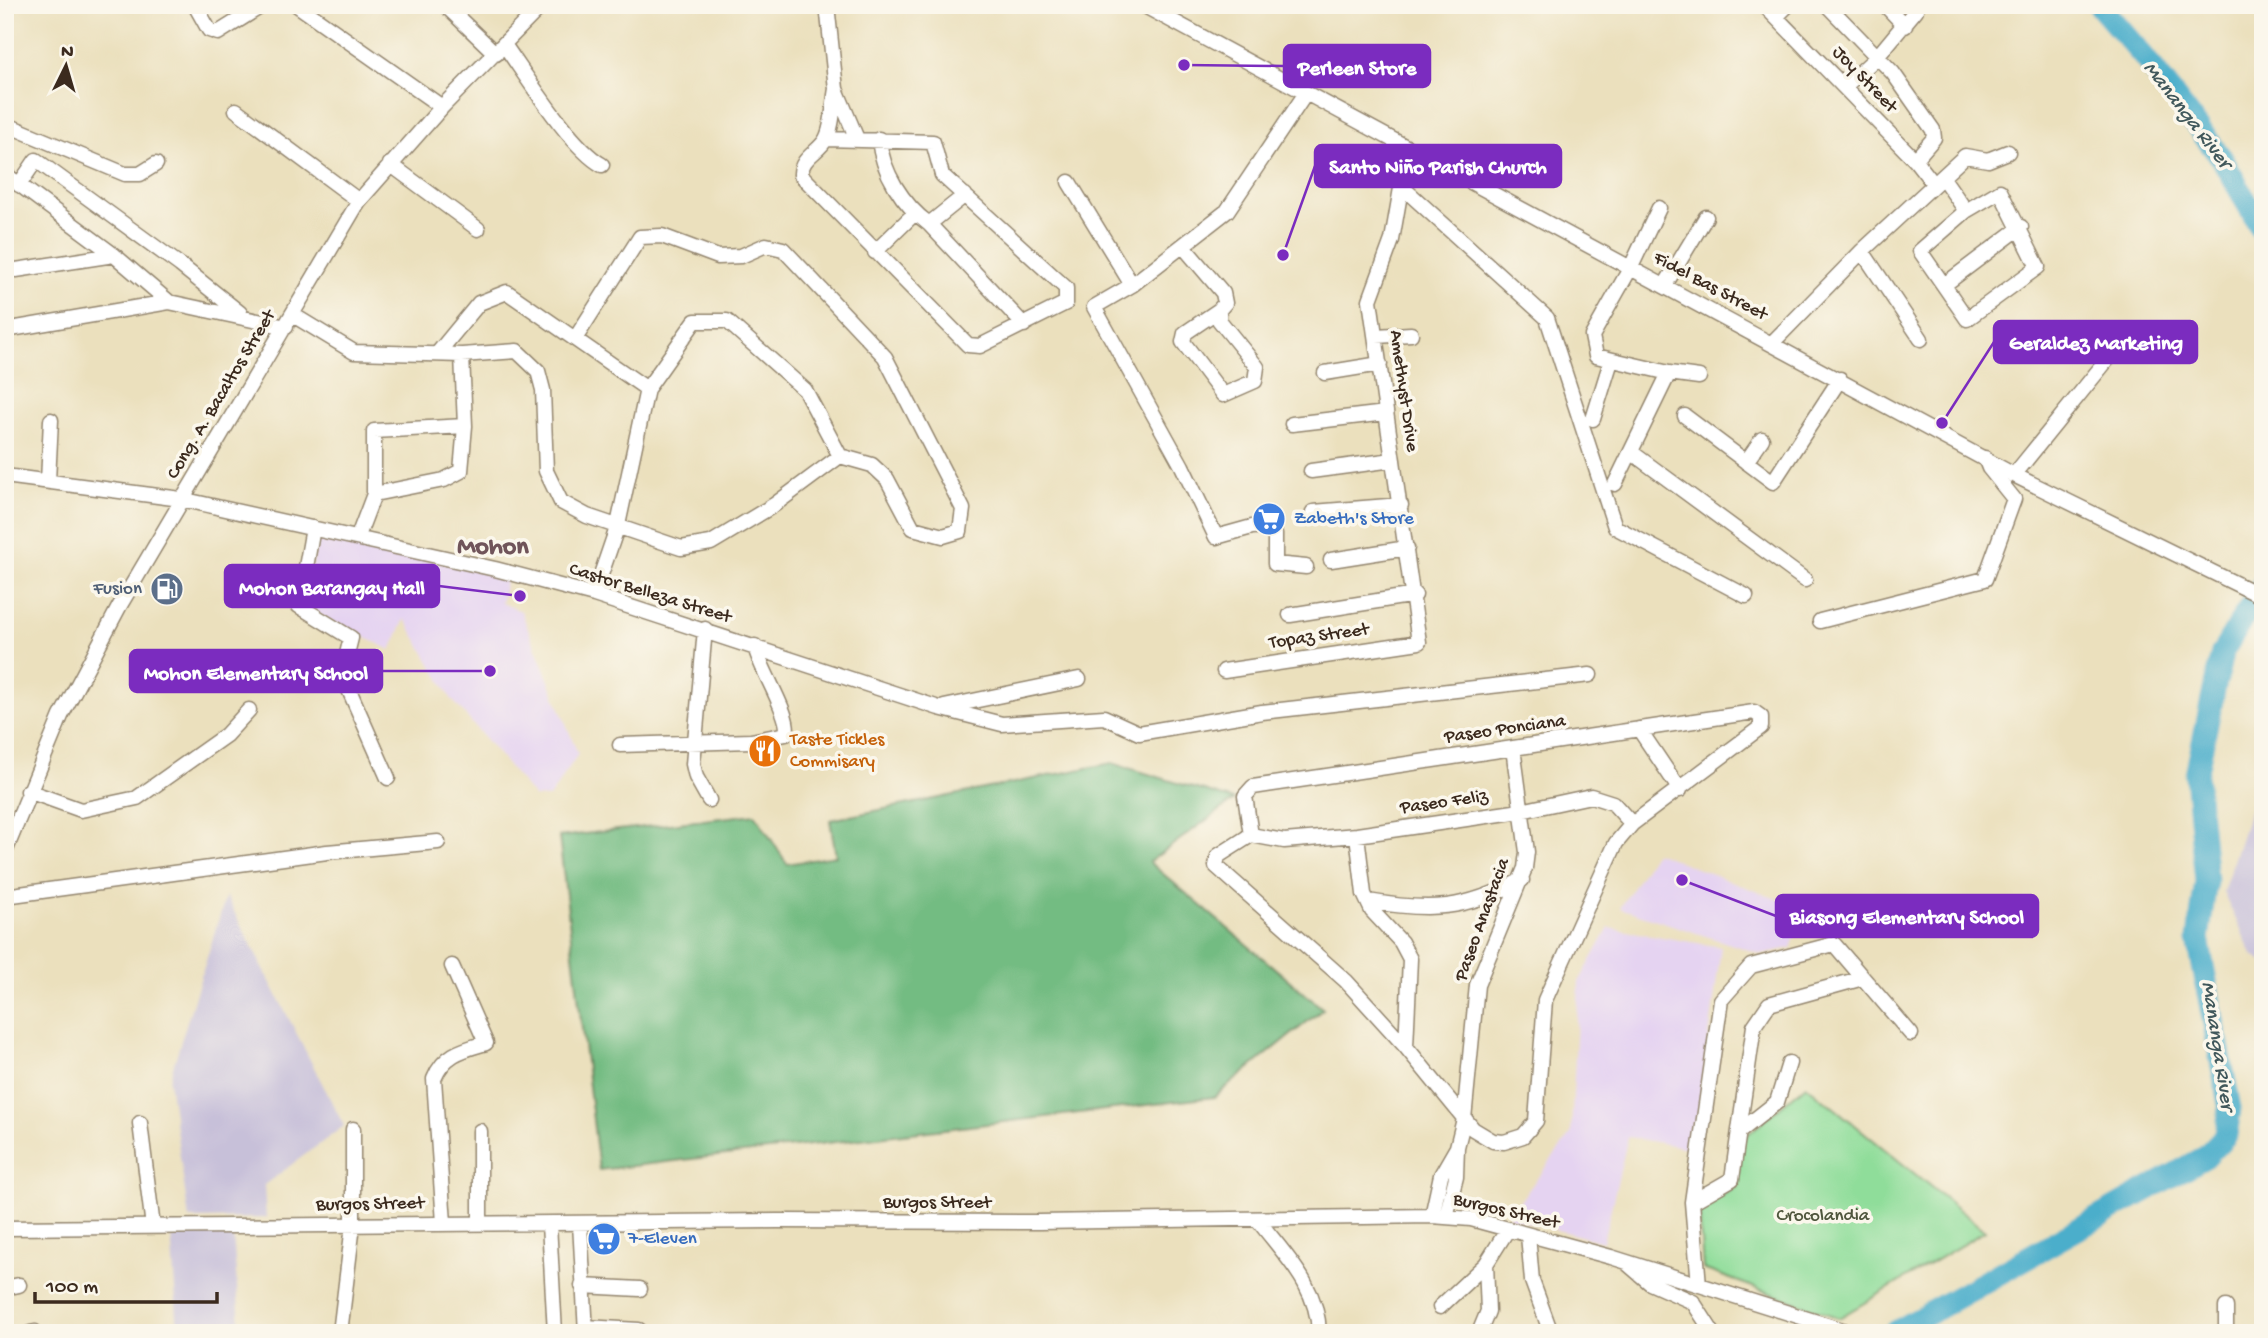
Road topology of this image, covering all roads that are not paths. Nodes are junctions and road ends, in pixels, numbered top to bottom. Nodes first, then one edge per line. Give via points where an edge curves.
1 (195, 5) edge
2 (262, 5) edge
3 (297, 5) edge
4 (444, 5) edge
5 (542, 5) edge
6 (827, 5) edge
7 (1143, 5) edge
8 (1764, 5) edge
9 (1788, 5) edge
10 (1827, 5) edge
11 (1885, 5) edge
12 (1162, 9) edge
13 (1916, 10) dead end
14 (1776, 17) junction
15 (1905, 26) junction
16 (500, 50) junction
17 (1877, 57) junction
18 (1844, 87) junction
19 (836, 89) junction
20 (1306, 93) junction
21 (442, 107) junction
22 (236, 110) dead end
23 (5, 124) edge
24 (826, 139) junction
25 (857, 139) junction
26 (879, 139) junction
27 (47, 144) junction
28 (1408, 148) junction
29 (2008, 152) dead end
30 (36, 160) junction
31 (1915, 160) junction
32 (156, 164) dead end
33 (390, 164) junction
34 (603, 165) dead end
35 (10, 180) edge
36 (1938, 181) junction
37 (1069, 182) dead end
38 (1400, 184) junction
39 (965, 195) junction
40 (359, 201) junction
41 (1659, 208) dead end
42 (1966, 211) junction
43 (914, 214) junction
44 (1706, 217) dead end
45 (929, 224) junction
46 (2021, 227) junction
47 (478, 229) dead end
48 (1183, 246) junction
49 (1862, 251) junction
50 (875, 252) junction
51 (114, 255) junction
52 (1631, 267) junction
53 (16, 270) dead end
54 (1132, 285) junction
55 (1665, 285) junction
56 (1944, 285) junction
57 (169, 302) junction
58 (1219, 310) junction
59 (244, 316) junction
60 (290, 321) junction
61 (1024, 325) junction
62 (5, 330) edge
63 (1411, 334) dead end
64 (1376, 336) junction
65 (575, 339) junction
66 (1921, 339) dead end
67 (1773, 342) junction
68 (437, 354) junction
69 (462, 355) junction
70 (2107, 360) dead end
71 (1611, 361) junction
72 (1380, 364) junction
73 (1325, 373) dead end
74 (1669, 373) junction
75 (1699, 377) dead end
76 (1840, 379) junction
77 (647, 389) junction
78 (1386, 413) junction
79 (1685, 416) dead end
80 (1593, 419) dead end
81 (51, 421) dead end
82 (1292, 424) dead end
83 (464, 426) junction
84 (1762, 439) dead end
85 (1631, 452) junction
86 (840, 456) junction
87 (1985, 457) junction
88 (1393, 460) junction
89 (1746, 462) junction
90 (1311, 471) dead end
91 (2014, 475) junction
92 (5, 477) edge
93 (48, 481) junction
94 (1615, 484) dead end
95 (374, 494) junction
96 (181, 499) junction
97 (1401, 505) junction
98 (1314, 512) dead end
99 (618, 524) junction
100 (313, 528) junction
101 (360, 531) dead end
102 (1407, 548) junction
103 (1331, 560) dead end
104 (1306, 567) dead end
105 (1805, 580) dead end
106 (594, 595) junction
107 (1415, 595) junction
108 (1746, 596) dead end
109 (2263, 597) edge
110 (1290, 615) dead end
111 (1820, 621) dead end
112 (705, 629) junction
113 (1419, 642) joint
114 (755, 646) junction
115 (1224, 671) dead end
116 (1590, 675) dead end
117 (1080, 679) dead end
118 (939, 708) junction
119 (249, 710) dead end
120 (1639, 729) junction
121 (696, 743) junction
122 (620, 745) dead end
123 (1513, 748) junction
124 (388, 778) dead end
125 (1680, 790) junction
126 (29, 791) junction
127 (709, 800) dead end
128 (1521, 811) junction
129 (1633, 824) junction
130 (1251, 835) junction
131 (1357, 835) junction
132 (438, 842) dead end
133 (5, 852) edge
134 (1522, 880) junction
135 (5, 896) edge
136 (1368, 901) junction
137 (452, 966) dead end
138 (1863, 978) junction
139 (1911, 1034) dead end
140 (1406, 1047) junction
141 (1789, 1063) dead end
142 (1464, 1119) junction
143 (140, 1123) dead end
144 (353, 1129) dead end
145 (480, 1131) dead end
146 (1739, 1132) junction
147 (1692, 1202) junction
148 (1439, 1216) junction
149 (1258, 1220) junction
150 (444, 1223) junction
151 (480, 1223) junction
152 (580, 1223) junction
153 (549, 1224) junction
154 (353, 1225) junction
155 (153, 1227) junction
156 (5, 1228) edge
157 (1508, 1229) junction
158 (1528, 1235) junction
159 (1627, 1262) junction
160 (1486, 1264) junction
161 (1699, 1284) junction
162 (582, 1286) junction
163 (640, 1289) dead end
164 (1440, 1307) dead end
165 (2226, 1307) dead end
166 (585, 1330) edge
167 (639, 1330) dead end
168 (340, 1333) edge
169 (555, 1333) edge
170 (1319, 1333) edge
171 (1479, 1333) edge
172 (1551, 1333) edge
173 (1713, 1333) edge
174 (1852, 1333) edge
175 (2226, 1333) edge

1 - 2 street via 209,30 218,33
3 - 21 street
4 - 16 street
5 - 16 street, Cong. A. Bacaltos Street
6 - 19 street
7 - 12 street, Fidel Bas Street
8 - 14 street, Joy Street
9 - 14 street
10 - 17 street
11 - 15 street
12 - 20 street, Fidel Bas Street
13 - 15 street
14 - 18 street, Joy Street
15 - 17 street
16 - 21 street, Cong. A. Bacaltos Street
16 - 34 street via 589,157
17 - 18 street
17 - 31 street via 1898,79 1935,134
18 - 31 street, Joy Street
19 - 24 street
19 - 25 street
20 - 28 street, Fidel Bas Street
20 - 48 street via 1227,211
21 - 33 street, Cong. A. Bacaltos Street
22 - 40 street
23 - 27 street
24 - 25 street
24 - 50 street via 810,154 801,175
25 - 26 street
26 - 39 street via 933,142 942,175
26 - 43 street via 887,171
27 - 30 street
27 - 32 street via 125,174 140,174
28 - 38 street, Amethyst Drive
28 - 52 street, Fidel Bas Street
29 - 36 street via 1988,160 1965,156
30 - 35 street
30 - 59 street
31 - 36 street, Joy Street
33 - 40 street, Cong. A. Bacaltos Street
33 - 47 street
35 - 51 street
36 - 42 street, Joy Street
36 - 49 street
37 - 54 street
38 - 64 street, Amethyst Drive via 1392,240 1370,300
38 - 108 street via 1547,318 1615,527
39 - 45 street
39 - 61 street via 1067,290 1063,307
40 - 60 street, Cong. A. Bacaltos Street
41 - 52 street
42 - 46 street via 2000,191
42 - 56 street via 1920,251
43 - 45 street
43 - 50 street
44 - 55 street
45 - 61 street
46 - 56 street
46 - 56 street via 2038,267 1967,319
48 - 54 street
48 - 58 street via 1223,293 1225,303
49 - 66 street
49 - 67 street
50 - 61 street via 968,345 980,346
51 - 53 street
51 - 57 street
52 - 55 street, Fidel Bas Street
52 - 71 street via 1592,336 1596,356
54 - 104 street via 1094,307 1216,537 1269,526 1275,534 1275,564
55 - 67 street, Fidel Bas Street
57 - 59 street
57 - 62 street
58 - 58 street via 1223,326 1258,374 1255,381 1223,395 1183,342 1185,333
59 - 60 street
60 - 68 street via 354,352
60 - 96 street, Cong. A. Bacaltos Street
63 - 64 street
64 - 72 street, Amethyst Drive
65 - 68 street via 507,292 479,303
65 - 77 street
65 - 86 street via 640,237 662,236 718,257 741,256 766,244 783,249 886,357 963,509 960,531 943,536 913,528 880,472 872,465
67 - 76 street, Fidel Bas Street
68 - 69 street
69 - 83 street
69 - 99 street via 517,351 538,371 546,471 561,502 587,516
70 - 91 street
71 - 74 street
71 - 80 street
72 - 73 street
72 - 78 street, Amethyst Drive
74 - 75 street
74 - 85 street
76 - 87 street, Fidel Bas Street
76 - 89 street via 1773,482
77 - 86 street via 695,321 727,321 805,390
77 - 99 street
78 - 82 street
78 - 88 street, Amethyst Drive
79 - 89 street
81 - 93 street
83 - 95 street via 463,464 456,475
83 - 95 street via 374,432
84 - 89 street
85 - 94 street
85 - 105 street
86 - 99 street via 774,505 711,543 681,548
87 - 91 street, Fidel Bas Street
87 - 111 street via 2014,499 1985,579
88 - 90 street
88 - 97 street, Amethyst Drive
91 - 109 street, Fidel Bas Street
92 - 93 street, Castor Belleza Street
93 - 96 street, Castor Belleza Street
95 - 101 street
96 - 100 street, Castor Belleza Street
96 - 126 street, Cong. A. Bacaltos Street via 61,716
97 - 98 street
97 - 102 street, Amethyst Drive
99 - 106 street
100 - 106 street, Castor Belleza Street
100 - 124 street via 299,606 351,638 342,674
102 - 103 street
102 - 107 street, Amethyst Drive
106 - 112 street, Castor Belleza Street
107 - 110 street
107 - 113 street, Amethyst Drive
112 - 114 street, Castor Belleza Street
112 - 121 street
113 - 115 street, Topaz Street
114 - 118 street, Castor Belleza Street
114 - 121 street via 787,732 751,741
116 - 118 street, Castor Belleza Street via 1262,712 1139,733 1104,717 1002,724
117 - 118 street
119 - 126 street via 226,735 137,798 81,810
120 - 123 street, Paseo Ponciana
120 - 125 street
120 - 125 street, Paseo Ponciana via 1754,712 1761,717 1760,727
121 - 122 street
121 - 127 street via 693,764
123 - 128 street, Paseo Anastacia
123 - 130 street, Paseo Ponciana via 1253,787 1245,796
125 - 129 street
126 - 133 street, Cong. A. Bacaltos Street
128 - 129 street, Paseo Feliz via 1591,796 1614,803
128 - 131 street, Paseo Feliz
128 - 134 street, Paseo Anastacia via 1527,852
129 - 142 street via 1616,843 1545,1000 1536,1121 1523,1136 1504,1142 1485,1138
130 - 131 street, Paseo Feliz via 1284,841
130 - 140 street via 1218,856 1215,861 1220,873 1346,981
131 - 136 street
132 - 135 street via 327,852
134 - 136 street via 1491,896 1450,908 1407,908
134 - 142 street, Paseo Anastacia via 1477,985
136 - 140 street via 1410,959
137 - 150 street via 486,1043 454,1053 440,1063 435,1079
138 - 139 street
138 - 146 street via 1769,1004 1760,1013 1754,1026
138 - 147 street via 1834,944 1751,966 1721,1000
140 - 142 street
141 - 146 street via 1777,1102
142 - 148 street, Paseo Anastacia via 1456,1177
143 - 155 street
144 - 154 street
145 - 151 street
146 - 147 street via 1732,1179
147 - 161 street
148 - 149 street, Burgos Street
148 - 157 street, Burgos Street
149 - 152 street, Burgos Street
149 - 170 street via 1310,1286 1319,1312
150 - 151 street, Burgos Street
150 - 154 street, Burgos Street
151 - 153 street, Burgos Street
152 - 153 street, Burgos Street
152 - 162 street
153 - 169 street
154 - 155 street, Burgos Street
154 - 168 street
155 - 156 street, Burgos Street
157 - 158 street, Burgos Street
157 - 160 street
158 - 159 street, Burgos Street
158 - 172 street via 1532,1281
159 - 161 street, Burgos Street
159 - 173 street via 1650,1283 1693,1302
160 - 164 street
160 - 171 street via 1489,1311
161 - 174 street, Burgos Street
162 - 163 street
162 - 166 street
165 - 175 street
166 - 167 street

